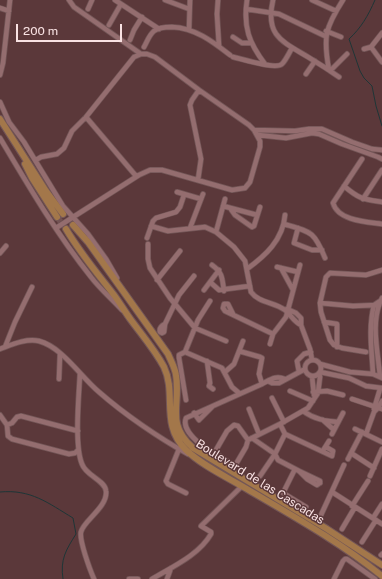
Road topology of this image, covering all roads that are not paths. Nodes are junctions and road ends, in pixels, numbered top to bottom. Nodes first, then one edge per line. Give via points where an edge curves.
1 (10, 0) edge
2 (69, 0) edge
3 (92, 0) edge
4 (115, 0) edge
5 (165, 0) edge
6 (190, 0) edge
7 (218, 0) edge
8 (247, 0) edge
9 (273, 0) edge
10 (312, 0) edge
11 (343, 0) edge
12 (120, 4) junction
13 (0, 8) edge
14 (88, 9) dead end
15 (246, 9) junction
16 (189, 10) junction
17 (9, 11) junction
18 (336, 11) junction
19 (271, 12) junction
20 (142, 17) junction
21 (109, 25) dead end
22 (159, 29) junction
23 (189, 30) junction
24 (326, 33) junction
25 (382, 33) edge
26 (233, 37) dead end
27 (341, 37) dead end
28 (130, 40) dead end
29 (251, 43) junction
30 (219, 46) junction
31 (144, 47) dead end
32 (371, 47) junction
33 (292, 48) junction
34 (364, 49) dead end
35 (141, 54) junction
36 (347, 54) dead end
37 (315, 61) junction
38 (382, 62) edge
39 (265, 64) junction
40 (329, 70) junction
41 (306, 74) dead end
42 (0, 75) edge
43 (339, 77) dead end
44 (200, 90) junction
45 (0, 102) edge
46 (86, 117) junction
47 (0, 119) edge
48 (0, 125) edge
49 (254, 130) junction
50 (270, 131) junction
51 (258, 135) junction
52 (269, 136) junction
53 (0, 138) edge
54 (345, 139) junction
55 (342, 144) junction
56 (382, 150) edge
57 (362, 159) dead end
58 (382, 159) edge
59 (36, 160) junction
60 (382, 170) edge
61 (136, 176) junction
62 (198, 180) junction
63 (344, 186) junction
64 (177, 192) dead end
65 (203, 194) dead end
66 (184, 195) junction
67 (201, 199) junction
68 (225, 199) dead end
69 (363, 199) junction
70 (382, 202) edge
71 (223, 206) junction
72 (260, 207) dead end
73 (230, 208) junction
74 (257, 215) junction
75 (284, 215) dead end
76 (73, 217) junction
77 (284, 224) junction
78 (382, 224) edge
79 (73, 225) tunnel mouth
80 (151, 226) junction
81 (56, 228) junction
82 (190, 228) junction
83 (298, 228) junction
84 (66, 229) tunnel mouth
85 (216, 232) junction
86 (147, 238) dead end
87 (148, 244) dead end
88 (6, 246) dead end
89 (322, 250) junction
90 (180, 251) dead end
91 (0, 252) edge
92 (325, 258) dead end
93 (212, 265) dead end
94 (300, 265) dead end
95 (247, 269) junction
96 (219, 270) junction
97 (382, 270) edge
98 (298, 272) junction
99 (194, 276) dead end
100 (157, 280) junction
101 (210, 282) junction
102 (250, 286) junction
103 (32, 287) dead end
104 (204, 290) dead end
105 (293, 290) junction
106 (224, 291) junction
107 (130, 300) junction
108 (210, 301) dead end
109 (320, 303) junction
110 (379, 303) edge
111 (175, 304) junction
112 (287, 310) junction
113 (233, 314) dead end
114 (129, 318) junction
115 (324, 322) junction
116 (165, 324) dead end
117 (195, 328) junction
118 (273, 334) junction
119 (226, 341) dead end
120 (243, 341) dead end
121 (270, 344) dead end
122 (337, 347) junction
123 (2, 348) edge
124 (239, 351) junction
125 (185, 352) junction
126 (311, 352) junction
127 (366, 352) dead end
128 (60, 354) junction
129 (372, 355) junction
130 (378, 355) junction
131 (312, 360) junction
132 (207, 361) junction
133 (320, 364) junction
134 (305, 369) junction
135 (80, 372) junction
136 (225, 372) junction
137 (299, 372) junction
138 (319, 372) junction
139 (350, 372) junction
140 (373, 374) junction
141 (312, 376) junction
142 (349, 378) junction
143 (381, 378) edge
144 (59, 379) dead end
145 (210, 383) dead end
146 (262, 384) junction
147 (381, 388) edge
148 (290, 391) dead end
149 (239, 393) junction
150 (316, 393) junction
151 (343, 395) dead end
152 (272, 398) dead end
153 (314, 399) junction
154 (352, 399) dead end
155 (186, 400) dead end
156 (382, 401) edge
157 (213, 406) junction
158 (249, 409) dead end
159 (377, 409) edge
160 (303, 411) junction
161 (343, 412) dead end
162 (194, 413) junction
163 (0, 415) edge
164 (323, 420) junction
165 (338, 422) junction
166 (282, 423) junction
167 (6, 424) junction
168 (355, 428) dead end
169 (78, 431) junction
170 (364, 433) junction
171 (259, 434) junction
172 (285, 434) junction
173 (250, 439) junction
174 (329, 441) dead end
175 (382, 442) edge
176 (200, 444) dead end
177 (326, 446) junction
178 (179, 449) junction
179 (382, 449) edge
180 (78, 450) junction
181 (323, 452) junction
182 (351, 453) junction
183 (275, 454) junction
184 (198, 459) junction
185 (348, 459) dead end
186 (344, 465) dead end
187 (374, 468) junction
188 (260, 476) dead end
189 (242, 486) junction
190 (332, 492) junction
191 (186, 493) dead end
192 (382, 504) edge
193 (354, 506) junction
194 (306, 507) dead end
195 (321, 515) dead end
196 (374, 519) junction
197 (382, 524) edge
198 (342, 529) dead end
199 (343, 539) junction
200 (362, 542) dead end
201 (339, 544) junction
202 (382, 565) edge
203 (171, 568) junction
204 (382, 576) edge
205 (94, 579) edge
206 (129, 579) edge
207 (138, 579) edge
208 (152, 579) edge
209 (167, 579) edge
210 (334, 579) edge
211 (375, 579) edge

1 - 17 street
2 - 35 street via 74,7
3 - 14 street
4 - 12 street
5 - 16 street
6 - 16 street
7 - 30 street
8 - 15 street
9 - 19 street
10 - 18 street
11 - 18 street
12 - 20 street
12 - 21 street
13 - 17 street
15 - 19 street
15 - 29 street via 246,25
16 - 23 street
17 - 42 street
18 - 24 street
19 - 24 street
19 - 33 street via 276,35
20 - 22 street
20 - 28 street
22 - 23 street via 174,27
22 - 31 street via 153,32
23 - 30 street
24 - 27 street
24 - 40 street via 325,47
25 - 32 street
26 - 29 street via 242,43
29 - 39 street
30 - 39 street via 232,56
32 - 34 street
32 - 38 street
33 - 37 street
33 - 39 street via 282,64 274,67
35 - 44 street via 155,57
35 - 46 street via 127,64
36 - 40 street
37 - 40 street
37 - 41 street
40 - 43 street
44 - 49 street
44 - 62 street via 190,105 201,159
45 - 59 street, Boulevard de las Cascadas via 9,122
46 - 59 street via 72,131 64,148 58,154
46 - 61 street
47 - 48 main road via 60,215 32,178
49 - 50 street
49 - 51 street
50 - 52 street
50 - 54 street via 316,128
51 - 52 street
51 - 62 street via 259,151 250,182 244,188 232,190
52 - 55 street via 286,138 312,133
53 - 81 street, Boulevard de las Cascadas
54 - 55 street
54 - 56 street
55 - 58 street
57 - 63 street
59 - 76 street, Boulevard de las Cascadas via 55,193
60 - 69 street
61 - 62 street via 158,169
61 - 76 street
63 - 69 street
63 - 78 street via 333,203 340,213 361,221
64 - 66 street
65 - 67 street
66 - 67 street
66 - 80 street via 176,212 156,218
67 - 82 street
68 - 71 street
69 - 70 street
71 - 73 street
71 - 85 street
72 - 74 street
73 - 74 street
73 - 74 street via 235,215 252,227
75 - 77 street
76 - 81 street
76 - 107 street, Boulevard de las Cascadas via 100,250
77 - 83 street
77 - 95 street via 270,250
79 - 107 main road
80 - 82 street via 168,231
80 - 86 street
81 - 114 street, Boulevard de las Cascadas via 91,277
82 - 85 street via 205,227
83 - 89 street via 313,235
83 - 89 street via 294,243 312,250
84 - 114 main road via 79,252
85 - 95 street via 241,254
87 - 100 street via 150,268
88 - 91 street
89 - 92 street
90 - 100 street
93 - 96 street
94 - 98 street
95 - 102 street
96 - 101 street
96 - 106 street
97 - 109 street via 366,275 330,273 326,277
98 - 105 street
98 - 105 street via 279,267
99 - 111 street
100 - 111 street
101 - 104 street
101 - 106 street
102 - 106 street
102 - 112 street via 251,292 258,299
103 - 123 street
105 - 112 street
107 - 199 main road, Boulevard de las Cascadas via 162,344 174,366 177,384 176,417 187,443
108 - 117 street
109 - 110 street via 353,306
109 - 115 street
110 - 129 street via 371,338
110 - 130 street via 376,332
111 - 116 street
111 - 117 street
112 - 118 street via 286,317
112 - 126 street via 302,326
113 - 118 street
114 - 184 main road, Boulevard de las Cascadas via 164,367 169,382 170,415 175,434 180,444
115 - 122 street via 330,340
115 - 122 street via 337,324
117 - 119 street
117 - 125 street
118 - 121 street
120 - 124 street
122 - 127 street
123 - 128 street via 23,341 37,340
124 - 136 street via 232,366
124 - 146 street via 262,358 258,374
125 - 132 street
125 - 155 street via 178,358
126 - 131 street
126 - 137 street via 304,354 297,362
128 - 135 street
128 - 144 street
129 - 130 street
129 - 140 street
130 - 143 street
131 - 133 street
131 - 134 street via 308,361
132 - 136 street
132 - 145 street
133 - 138 street
133 - 139 street
134 - 137 street
134 - 141 street
135 - 169 street
135 - 178 street via 98,392
136 - 149 street via 232,387
137 - 146 street via 285,379 275,377
138 - 141 street
138 - 142 street
138 - 150 street
139 - 140 street
139 - 142 street
140 - 143 street
141 - 150 street
142 - 147 street via 361,385
146 - 149 street
147 - 159 street
148 - 153 street
149 - 157 street
150 - 151 street via 326,391
150 - 153 street
152 - 166 street
153 - 160 street
154 - 159 street
156 - 159 street
157 - 162 street
157 - 162 street via 199,420
158 - 171 street
159 - 170 street
160 - 164 street
160 - 166 street
161 - 165 street
162 - 176 street via 185,421 189,434
163 - 167 street
164 - 165 street
164 - 165 street via 333,432
166 - 171 street
166 - 172 street
167 - 169 street via 21,416
167 - 180 street via 8,436 12,440 69,454
168 - 170 street
169 - 180 street
170 - 175 street
170 - 182 street
171 - 173 street
172 - 181 street
172 - 183 street
173 - 173 street via 234,425 227,431 216,452 235,464
173 - 183 street
174 - 177 street
177 - 181 street
177 - 181 street via 333,454 331,456
178 - 184 street
178 - 191 street via 166,481
179 - 187 street
180 - 205 street via 83,467 103,484 106,493 81,533
182 - 185 street
182 - 187 street
183 - 188 street
183 - 194 street via 278,460 297,470 283,493
184 - 189 main road, Boulevard de las Cascadas
186 - 190 street
187 - 193 street
189 - 201 main road, Boulevard de las Cascadas
189 - 203 street via 201,526 211,532 209,538 191,555
190 - 193 street
190 - 195 street
192 - 196 street
193 - 196 street
193 - 198 street
196 - 197 street
196 - 200 street
199 - 201 main road
199 - 202 main road, Boulevard de las Cascadas
201 - 204 main road, Boulevard de las Cascadas
203 - 208 street
203 - 209 street
206 - 207 street
210 - 211 street via 345,559

